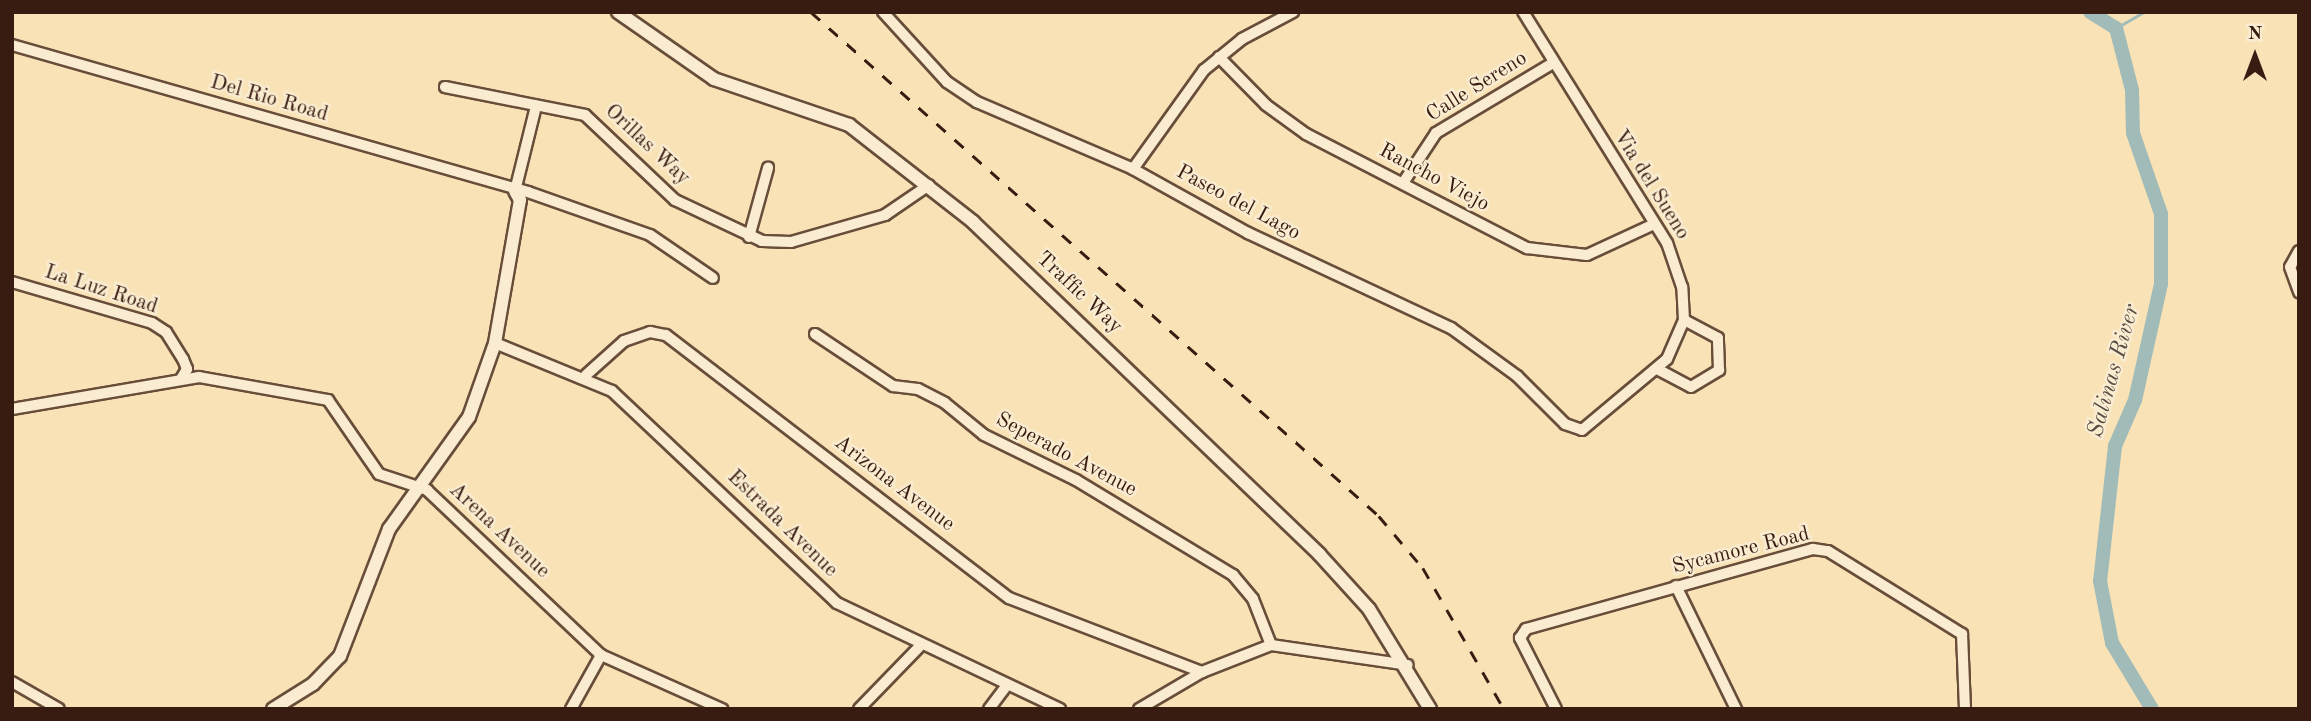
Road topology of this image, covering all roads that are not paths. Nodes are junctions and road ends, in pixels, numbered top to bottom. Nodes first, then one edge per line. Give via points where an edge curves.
1 (618, 12) edge
2 (883, 12) edge
3 (1293, 12) edge
4 (1523, 12) edge
5 (12, 45) edge
6 (1219, 57) junction
7 (1553, 63) junction
8 (444, 87) dead end
9 (536, 106) junction
10 (768, 168) dead end
11 (1133, 169) junction
12 (1403, 183) junction
13 (929, 184) junction
14 (515, 191) junction
15 (1654, 224) junction
16 (749, 237) junction
17 (2299, 251) edge
18 (713, 278) dead end
19 (12, 282) edge
20 (2299, 292) edge
21 (1684, 320) junction
22 (816, 334) dead end
23 (495, 343) junction
24 (1659, 370) junction
25 (586, 375) junction
26 (181, 379) junction
27 (12, 409) edge
28 (416, 486) junction
29 (1676, 586) junction
30 (1271, 645) junction
31 (919, 647) junction
32 (601, 655) junction
33 (1408, 665) junction
34 (1202, 672) junction
35 (12, 682) edge
36 (1007, 685) junction
37 (59, 709) edge
38 (273, 709) edge
39 (571, 709) edge
40 (722, 709) edge
41 (859, 709) edge
42 (989, 709) edge
43 (1060, 709) edge
44 (1139, 709) edge
45 (1430, 709) edge
46 (1556, 709) edge
47 (1736, 709) edge
48 (1965, 709) edge

1 - 13 street, Traffic Way via 714,79 833,116
2 - 11 street, Paseo del Lago via 947,82 977,102
3 - 6 street
4 - 7 street, Via del Sueno
5 - 14 street, Del Rio Road
6 - 11 street via 1171,107
6 - 12 street, Rancho Viejo via 1286,120
7 - 12 street, Calle Sereno via 1436,133
7 - 15 street, Via del Sueno
8 - 9 street, Orillas Way
9 - 14 street
9 - 16 street, Orillas Way via 593,119 662,191
10 - 16 street
11 - 24 street, Paseo del Lago via 1248,233 1451,328 1517,376 1575,430 1590,427
12 - 15 street, Rancho Viejo via 1518,244 1555,256 1608,250
13 - 16 street, Orillas Way via 871,219 791,242
13 - 33 street, Traffic Way via 1114,352 1319,554
14 - 18 street via 650,235
14 - 23 street via 520,200
15 - 21 street, Via del Sueno via 1678,268
17 - 20 street via 2290,267
19 - 26 street, La Luz Road via 166,332 187,369
21 - 24 street
21 - 24 street via 1718,338 1718,370 1691,387
22 - 30 street, Seperado Avenue via 893,386 918,389 945,402 984,435 1016,445 1224,569 1253,599
23 - 25 street, Estrada Avenue
23 - 28 street via 469,417 444,457
25 - 31 street, Estrada Avenue via 640,415 837,603
25 - 34 street, Arizona Avenue via 624,341 649,332 666,335 1009,598
26 - 27 street, Arena Avenue
26 - 28 street, Arena Avenue via 218,379 328,400 379,474 396,484
28 - 32 street, Arena Avenue via 477,535
28 - 38 street via 380,547 340,656 313,684
29 - 46 street, Sycamore Road via 1520,633
29 - 47 street
29 - 48 street, Sycamore Road via 1790,554 1828,551 1962,634
30 - 33 street
30 - 34 street
31 - 36 street, Estrada Avenue
31 - 41 street
32 - 39 street
32 - 40 street, Arena Avenue
33 - 45 street, Traffic Way
34 - 44 street
35 - 37 street
36 - 42 street
36 - 43 street, Estrada Avenue

